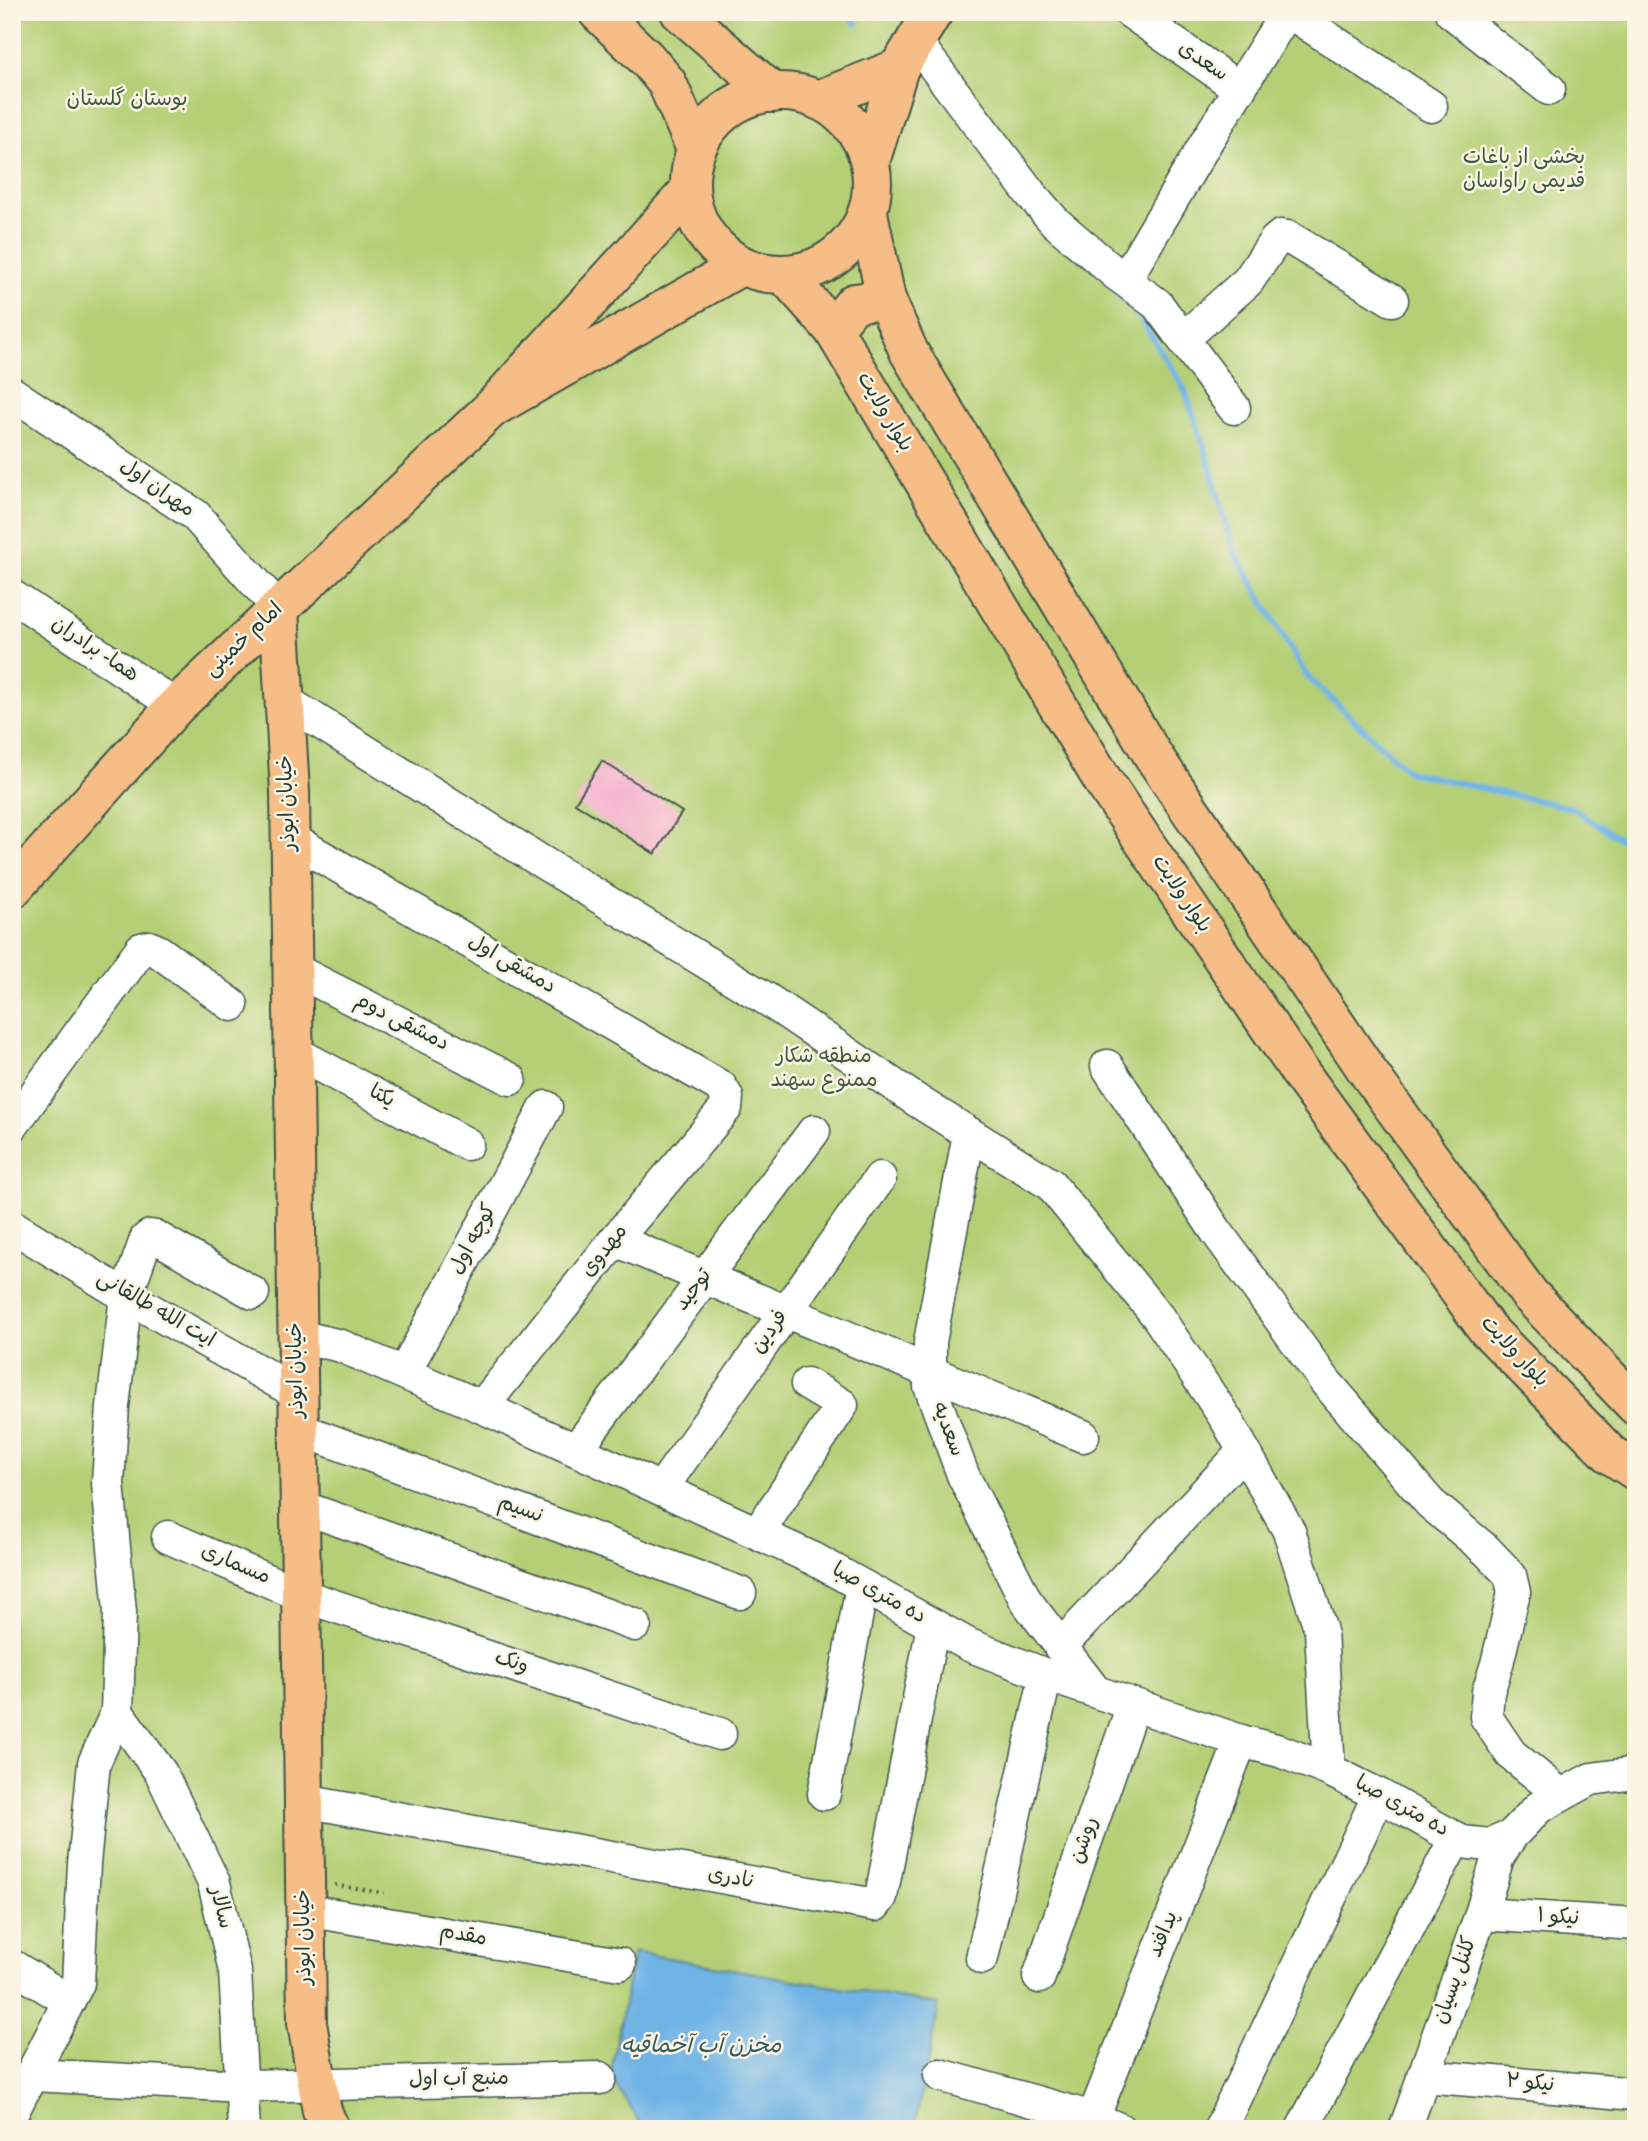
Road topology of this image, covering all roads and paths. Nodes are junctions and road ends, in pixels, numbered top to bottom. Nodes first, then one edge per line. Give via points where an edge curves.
1 (598, 12) edge
2 (1130, 12) edge
3 (1288, 12) edge
4 (1451, 12) edge
5 (685, 17) edge
6 (916, 40) edge
7 (647, 59) junction
8 (1240, 89) junction
9 (1549, 89) dead end
10 (773, 93) junction
11 (818, 100) junction
12 (1431, 106) dead end
13 (696, 149) junction
14 (870, 162) junction
15 (689, 191) junction
16 (868, 213) junction
17 (741, 266) junction
18 (785, 275) junction
19 (1125, 280) junction
20 (887, 299) junction
21 (1392, 300) dead end
22 (833, 329) junction
23 (1184, 338) junction
24 (12, 393) edge
25 (492, 408) junction
26 (1234, 408) dead end
27 (12, 596) edge
28 (279, 609) junction
29 (284, 700) junction
30 (176, 706) junction
31 (291, 839) junction
32 (12, 889) edge
33 (293, 969) junction
34 (232, 1005) dead end
35 (294, 1052) junction
36 (1107, 1066) dead end
37 (510, 1079) dead end
38 (727, 1097) joint
39 (546, 1107) dead end
40 (12, 1126) edge
41 (814, 1131) dead end
42 (969, 1134) junction
43 (467, 1144) dead end
44 (880, 1178) dead end
45 (12, 1226) edge
46 (615, 1240) junction
47 (705, 1278) junction
48 (253, 1293) dead end
49 (126, 1296) junction
50 (786, 1311) junction
51 (298, 1336) junction
52 (930, 1372) junction
53 (404, 1373) junction
54 (807, 1384) dead end
55 (1636, 1406) edge
56 (482, 1407) junction
57 (299, 1412) junction
58 (1083, 1436) dead end
59 (576, 1450) junction
60 (1244, 1451) junction
61 (1636, 1471) edge
62 (661, 1489) junction
63 (299, 1506) junction
64 (758, 1534) junction
65 (168, 1537) dead end
66 (862, 1586) junction
67 (740, 1594) dead end
68 (301, 1595) junction
69 (635, 1625) dead end
70 (933, 1625) junction
71 (1053, 1661) junction
72 (1133, 1705) junction
73 (117, 1712) junction
74 (720, 1734) dead end
75 (1241, 1741) junction
76 (1329, 1770) junction
77 (1636, 1773) edge
78 (824, 1794) dead end
79 (1379, 1795) junction
80 (1561, 1795) junction
81 (304, 1801) junction
82 (1511, 1836) junction
83 (1459, 1840) junction
84 (384, 1893) dead end
85 (306, 1895) junction
86 (1481, 1914) junction
87 (1636, 1924) edge
88 (982, 1958) dead end
89 (620, 1964) dead end
90 (12, 1966) edge
91 (1039, 1977) dead end
92 (69, 2001) junction
93 (32, 2075) junction
94 (940, 2075) dead end
95 (1423, 2076) junction
96 (600, 2078) dead end
97 (317, 2085) junction
98 (243, 2086) junction
99 (1636, 2094) edge
100 (12, 2113) edge
101 (1100, 2125) edge
102 (244, 2129) edge
103 (330, 2129) edge
104 (1220, 2129) edge
105 (1302, 2129) edge
106 (1405, 2129) edge

1 - 7 main road
2 - 8 street, سعدی
3 - 8 street
3 - 12 street
4 - 9 street
5 - 7 main road via 694,44 690,60 673,70
5 - 10 main road
6 - 11 main road
6 - 14 main road
6 - 19 street via 1055,222
7 - 13 main road via 667,83
8 - 19 street
10 - 11 main road
10 - 13 main road via 748,98 726,110 708,127
11 - 14 main road via 841,115 859,136
13 - 15 main road
14 - 16 main road
15 - 17 main road via 697,222 715,248
15 - 25 main road
16 - 18 main road via 855,237 836,257 812,270
16 - 20 main road
17 - 18 main road
17 - 25 main road
18 - 22 main road, بلوار ولایت
19 - 23 street via 1157,304
20 - 22 main road via 854,303
20 - 55 main road via 909,352 1169,780 1368,1072 1529,1294
21 - 23 street via 1281,236 1248,281
22 - 61 main road, بلوار ولایت via 1103,781 1301,1074 1487,1329 1610,1454
23 - 26 street
24 - 28 street, مهران اول via 195,515
25 - 28 main road, امام خمینی
27 - 30 street, هما- برادران
28 - 29 main road, خیابان ابوذر
28 - 30 main road, امام خمینی
29 - 31 main road, خیابان ابوذر
29 - 42 street via 768,1000
30 - 32 main road, امام خمینی
31 - 33 main road, خیابان ابوذر
31 - 38 street, دمشقی اول via 721,1087
33 - 35 main road, خیابان ابوذر
33 - 37 street, دمشقی دوم
34 - 40 street via 158,951 141,949
35 - 43 street, یکتا
35 - 51 main road, خیابان ابوذر
36 - 80 street via 1216,1231 1325,1381 1430,1503 1510,1575 1514,1592 1488,1692 1486,1717 1511,1754
38 - 46 street, مهدوی via 726,1108
39 - 53 street, کوچه اول
41 - 47 street, توحید
42 - 52 street, سعدیه via 930,1342
42 - 60 street via 1050,1184 1158,1317
44 - 50 street, فردین
45 - 49 street, ایت الله طالقانی
46 - 47 street
46 - 56 street, مهدوی
47 - 50 street
47 - 59 street, توحید
48 - 49 street via 150,1236
49 - 57 street, ایت الله طالقانی
49 - 73 street via 108,1483 120,1612
50 - 52 street
50 - 62 street, فردین
51 - 53 street, ده متری صبا via 341,1346
51 - 57 main road, خیابان ابوذر
52 - 58 street
52 - 71 street, سعدیه via 930,1386 963,1475
53 - 56 street, ده متری صبا
54 - 64 street via 842,1405
56 - 59 street, ده متری صبا
57 - 63 main road, خیابان ابوذر
57 - 67 street, نسیم
59 - 62 street, ده متری صبا
60 - 71 street
60 - 76 street via 1289,1531 1321,1631
62 - 64 street, ده متری صبا
63 - 68 main road, خیابان ابوذر
63 - 69 street
64 - 66 street, ده متری صبا
65 - 68 street, مسماری
66 - 70 street, ده متری صبا
66 - 78 street
68 - 74 street, ونک
68 - 81 main road, خیابان ابوذر
70 - 71 street, ده متری صبا via 969,1645
70 - 81 street, نادری via 881,1897 875,1905
71 - 72 street, ده متری صبا via 1095,1691
71 - 88 street
72 - 75 street, ده متری صبا
72 - 91 street, روشن
73 - 92 street via 94,1763 78,1983
73 - 98 street, سالار via 161,1773 214,1883 235,1971
75 - 76 street, ده متری صبا
75 - 101 street, پدافند
76 - 79 street, ده متری صبا
77 - 80 street, کلنل پسیان via 1591,1779
79 - 83 street, ده متری صبا
79 - 104 street
80 - 82 street, کلنل پسیان via 1538,1808
81 - 85 main road, خیابان ابوذر
82 - 83 street via 1490,1845
82 - 86 street, کلنل پسیان via 1498,1857
83 - 105 street
84 - 85 path
85 - 89 street, مقدم
85 - 97 main road, خیابان ابوذر via 307,2023
86 - 87 street, نیکو ۱
86 - 95 street, کلنل پسیان
90 - 92 street
92 - 93 street
93 - 98 street, منبع آب اول
93 - 100 street
94 - 101 street
95 - 99 street, نیکو ۲
95 - 106 street, کلنل پسیان
96 - 97 street, منبع آب اول
97 - 98 street, منبع آب اول
97 - 103 main road, خیابان ابوذر
98 - 102 street, سالار

